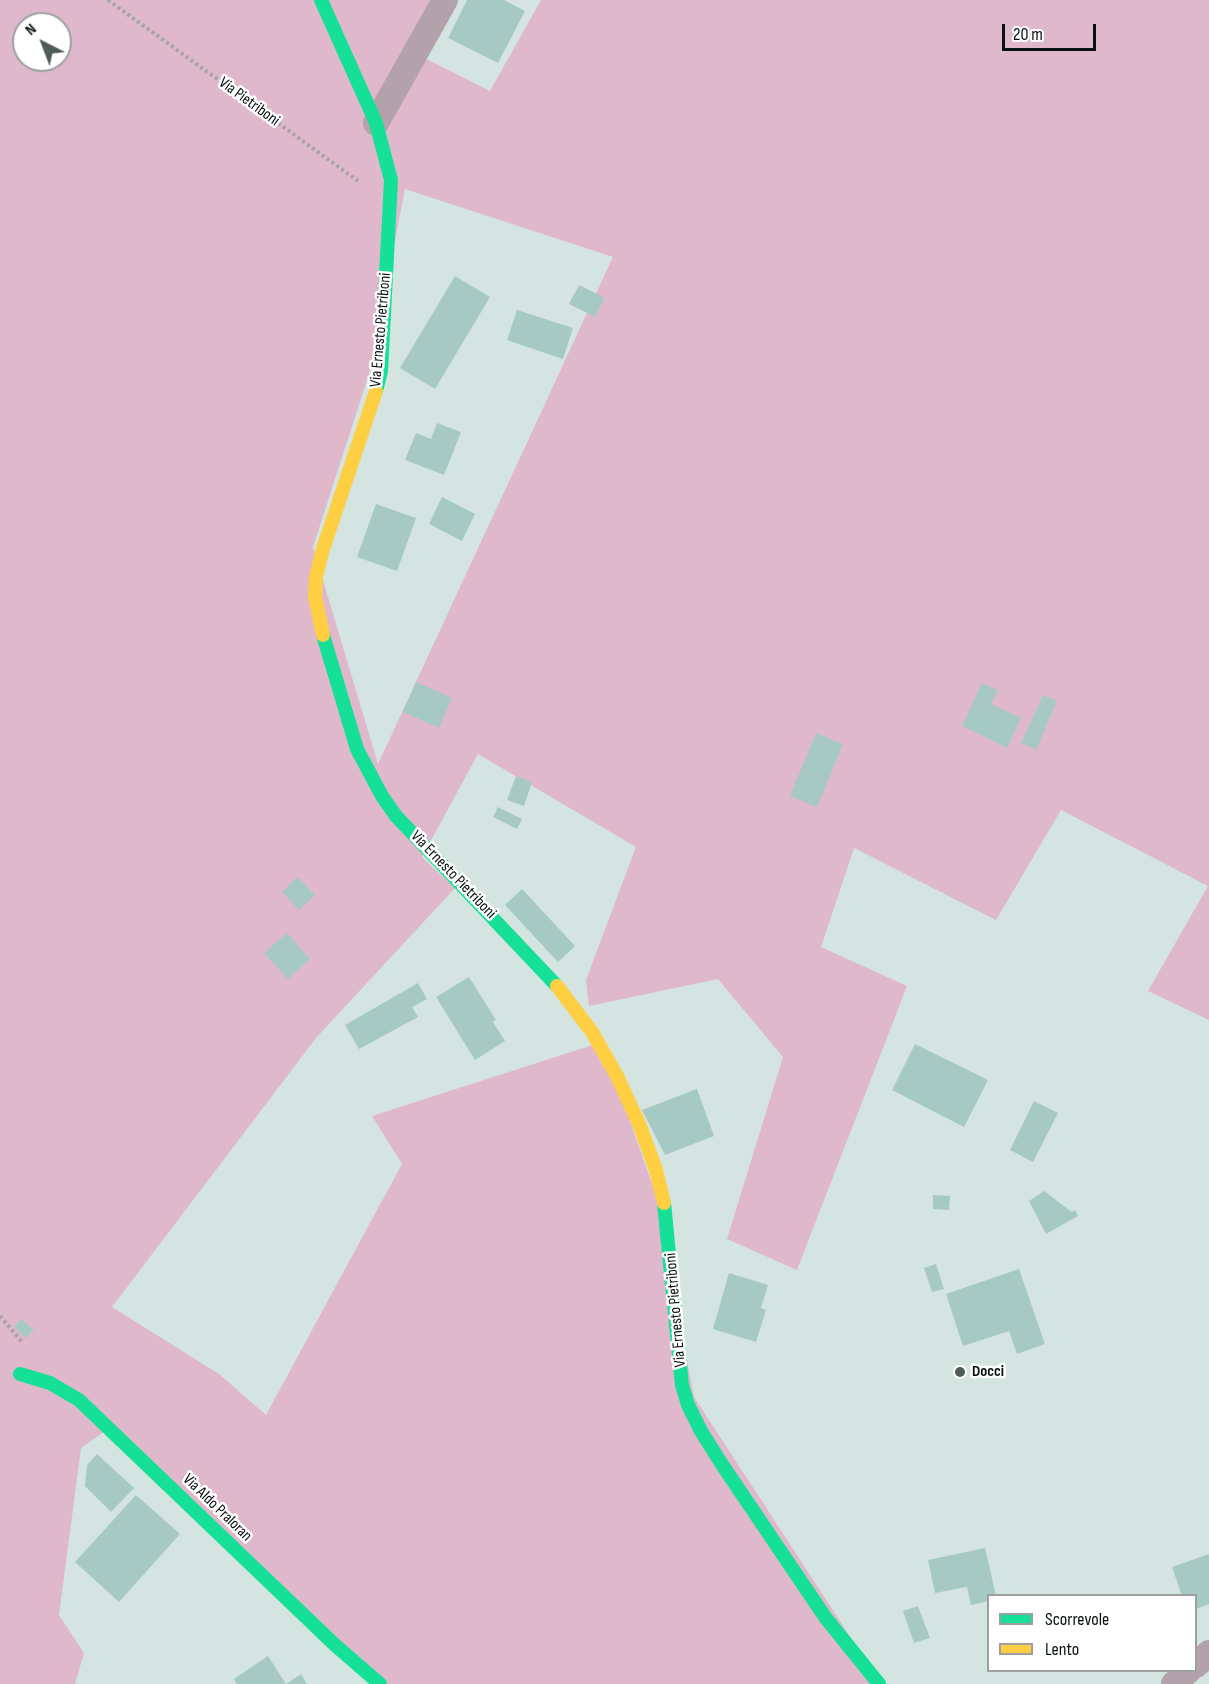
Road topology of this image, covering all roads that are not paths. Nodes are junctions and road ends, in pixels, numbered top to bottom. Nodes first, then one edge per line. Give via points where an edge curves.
1 (321, 0) edge
2 (445, 0) edge
3 (376, 123) junction
4 (20, 1374) dead end
5 (1209, 1653) edge
6 (1197, 1664) edge
7 (1188, 1672) edge
8 (380, 1684) edge
9 (879, 1684) edge
10 (1174, 1684) edge

1 - 3 street, Via Ernesto Pietriboni
2 - 3 street
3 - 9 street, Via Ernesto Pietriboni via 392,180 381,371 322,552 315,597 357,748 396,816 561,990 592,1032 617,1076 656,1170 666,1212 682,1385 688,1405 721,1463 819,1607
4 - 8 street, Via Aldo Praloran via 50,1383 80,1400
5 - 6 street
7 - 10 street

